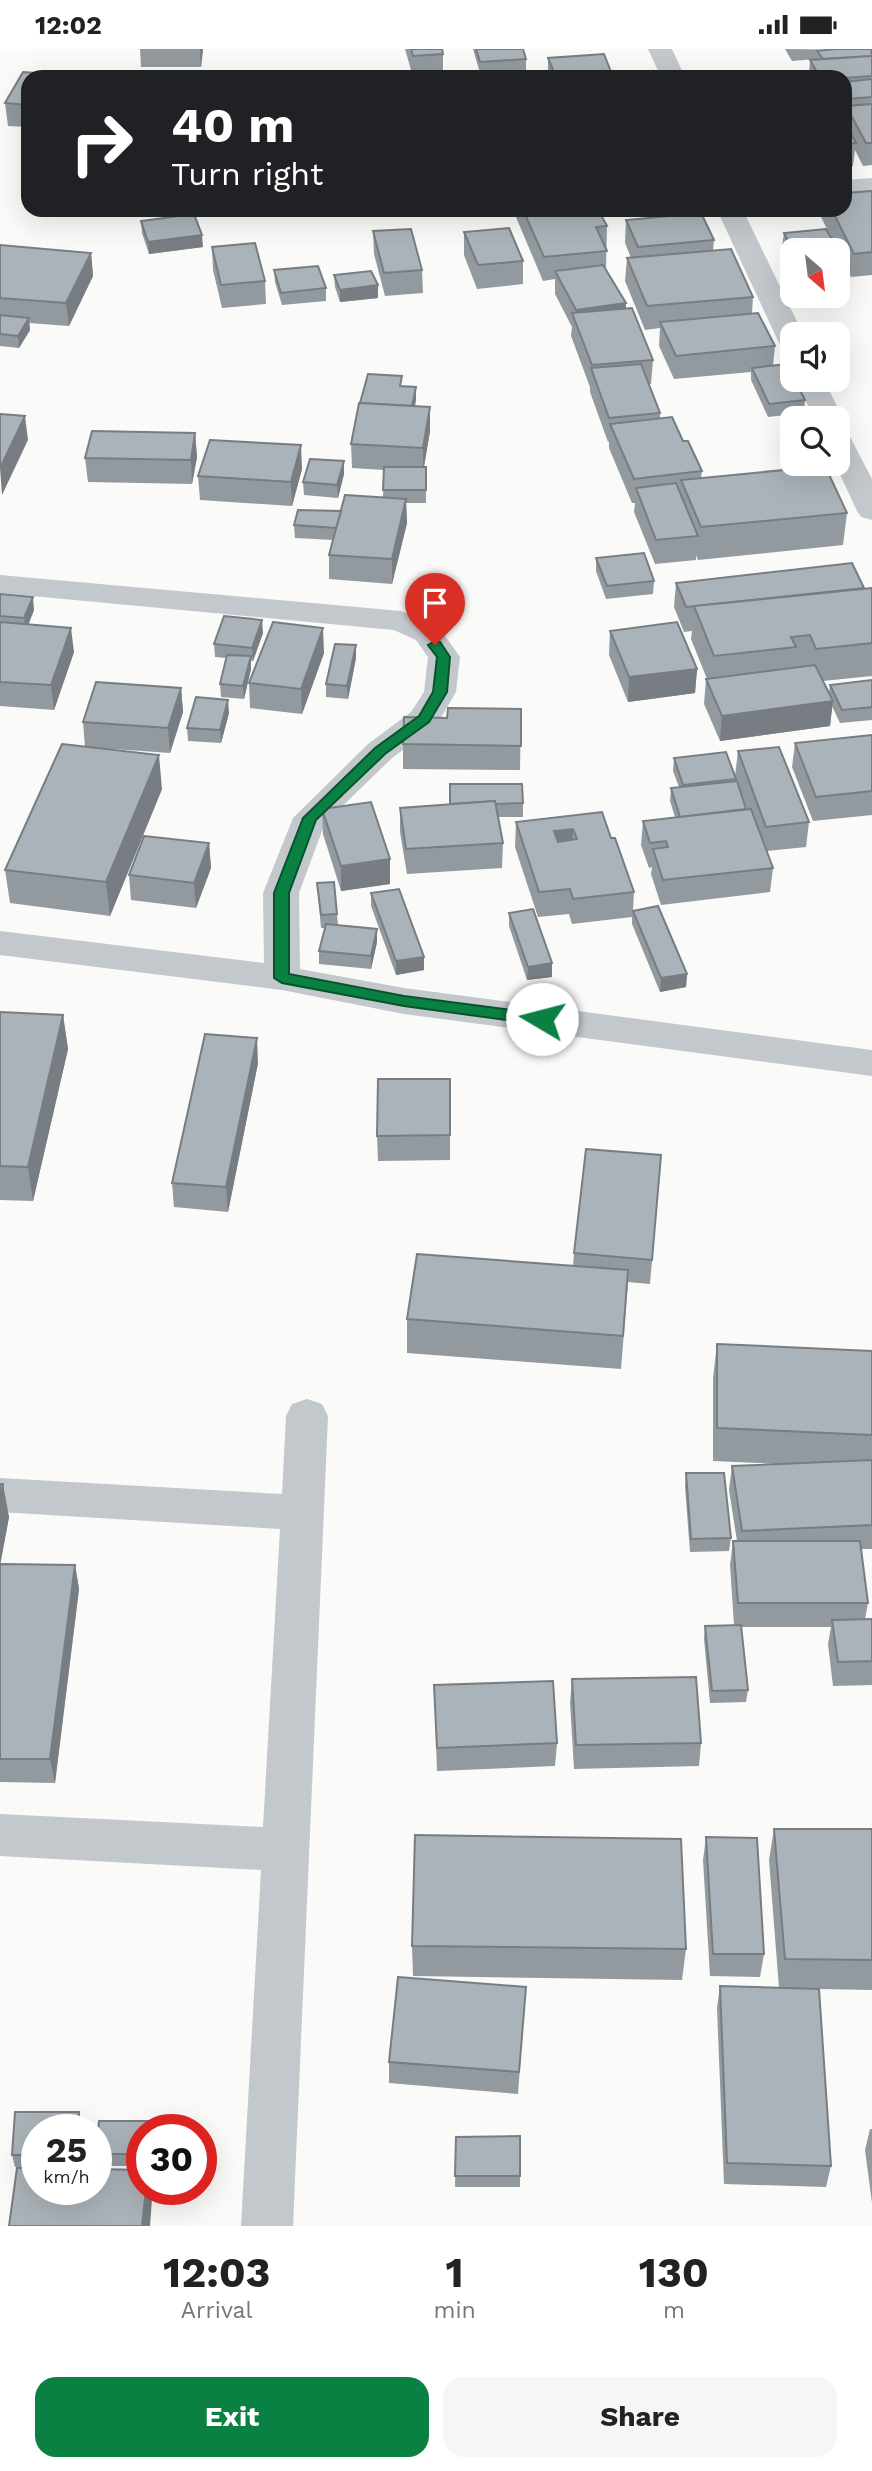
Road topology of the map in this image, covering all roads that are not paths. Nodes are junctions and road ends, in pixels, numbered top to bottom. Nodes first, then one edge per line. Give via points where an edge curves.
1 (660, 49) edge
2 (670, 70) edge
3 (872, 186) edge
4 (852, 187) edge
5 (733, 217) edge
6 (783, 322) edge
7 (850, 464) edge
8 (872, 511) edge
9 (0, 584) edge
10 (0, 943) edge
11 (282, 978) junction
12 (872, 1063) edge
13 (307, 1416) dead end
14 (0, 1495) edge
15 (302, 1513) junction
16 (0, 1835) edge
17 (286, 1850) junction
18 (267, 2226) edge

1 - 2 street
3 - 4 street
5 - 6 street
7 - 8 street
9 - 11 street via 401,621 426,633 444,657 440,692 424,719 380,751 310,818 281,893
10 - 11 street
11 - 12 street via 404,1001
13 - 15 street
14 - 15 street
15 - 17 street
16 - 17 street
17 - 18 street

